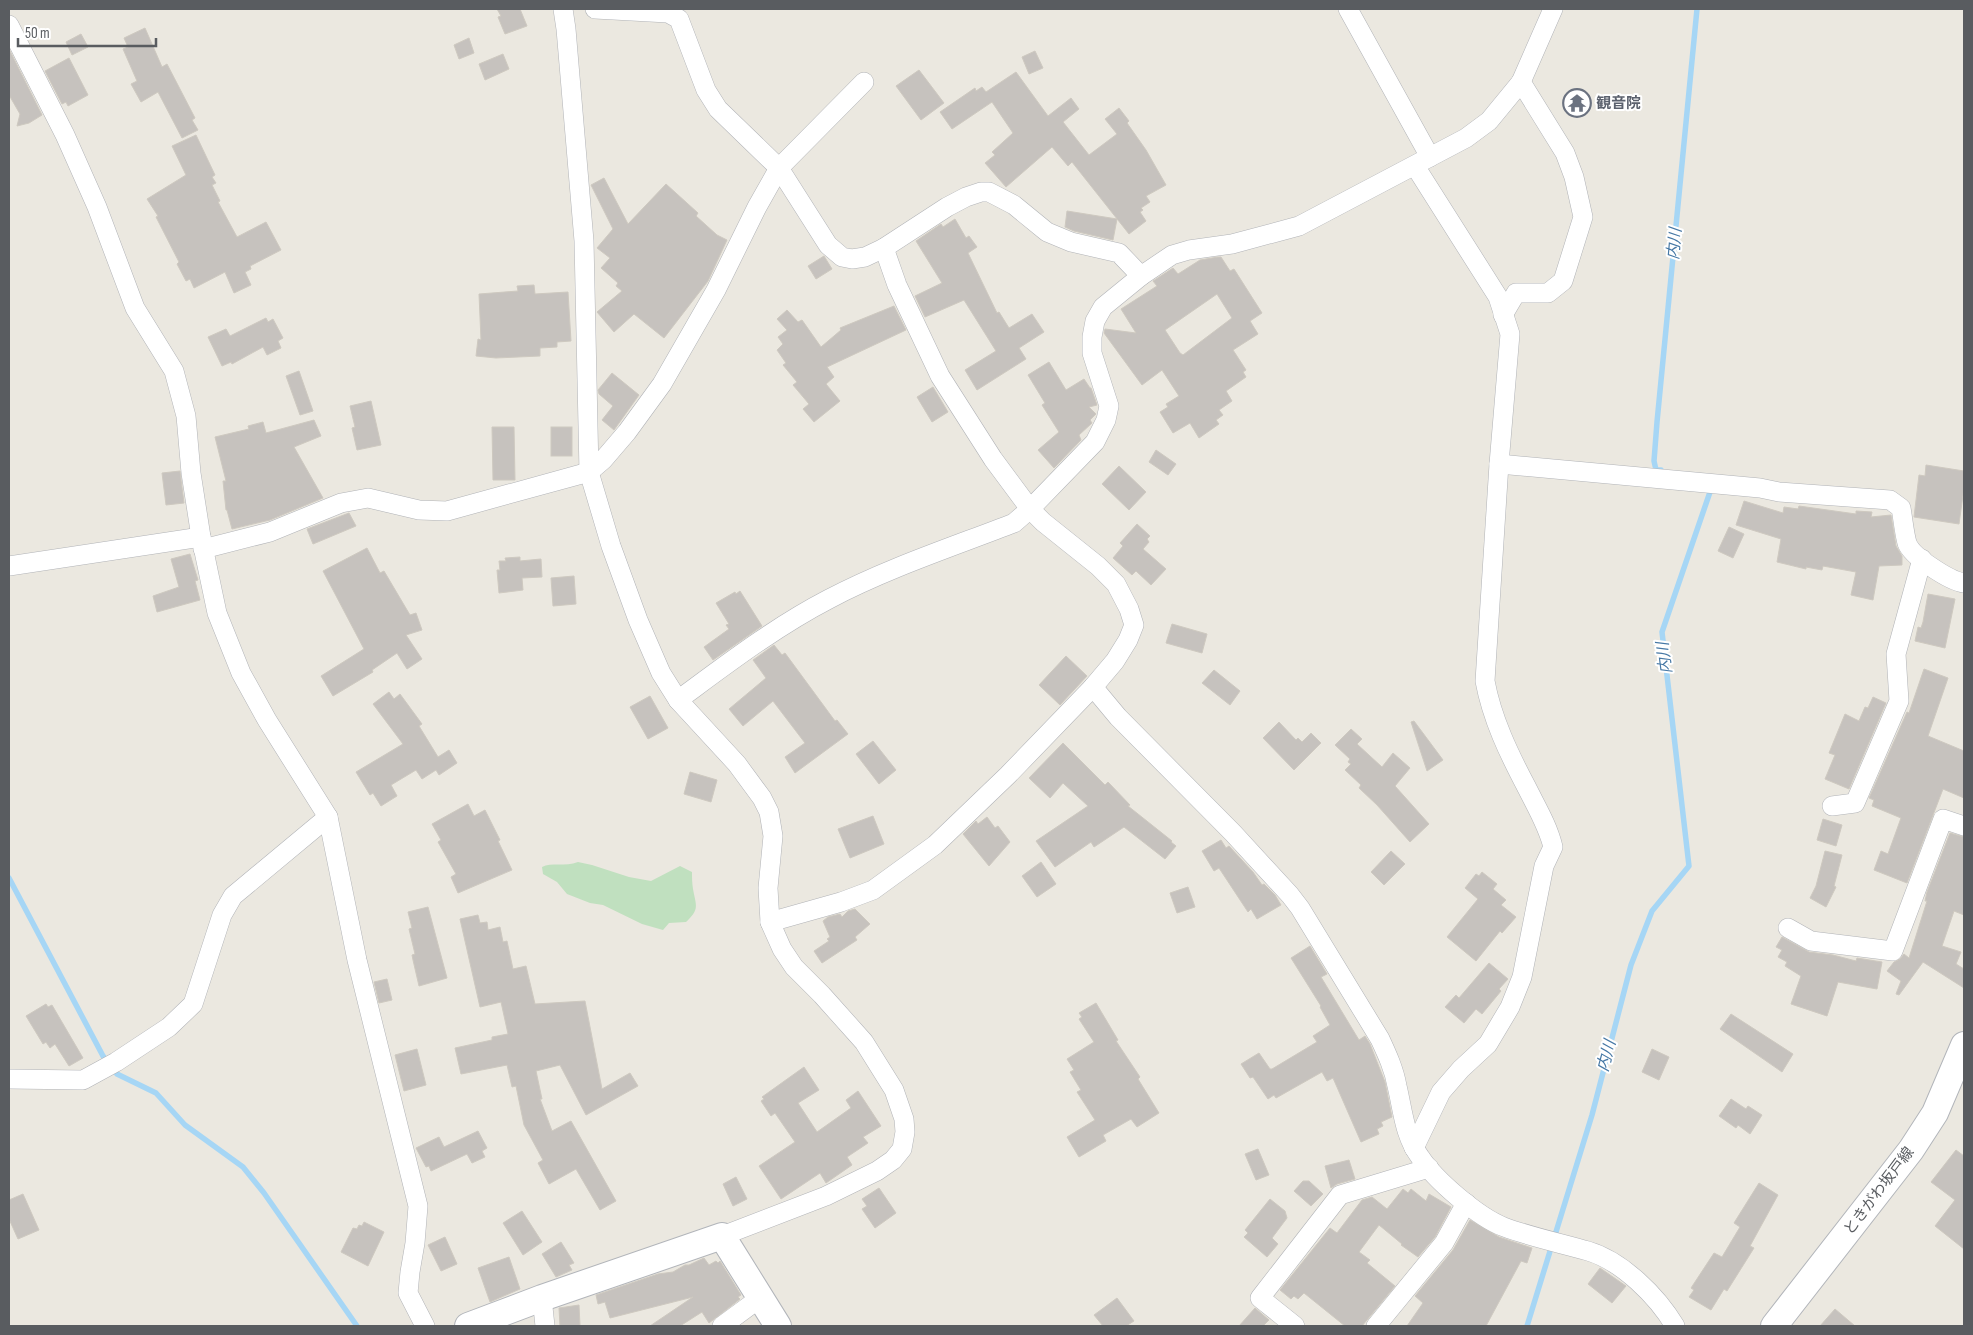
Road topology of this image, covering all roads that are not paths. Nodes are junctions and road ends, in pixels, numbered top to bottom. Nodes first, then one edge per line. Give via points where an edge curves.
1 (563, 9) edge
2 (595, 9) edge
3 (1348, 9) edge
4 (1553, 9) edge
5 (9, 24) edge
6 (864, 82) dead end
7 (1521, 82) junction
8 (1423, 161) junction
9 (779, 168) junction
10 (884, 248) junction
11 (1141, 276) junction
12 (1503, 316) junction
13 (1499, 464) junction
14 (589, 472) junction
15 (1030, 509) junction
16 (202, 543) junction
17 (1922, 560) junction
18 (9, 566) edge
19 (1964, 583) edge
20 (1093, 688) junction
21 (678, 700) junction
22 (1832, 806) dead end
23 (328, 818) junction
24 (1964, 826) edge
25 (770, 922) junction
26 (1788, 928) dead end
27 (1964, 1044) edge
28 (9, 1079) edge
29 (1414, 1148) junction
30 (1429, 1168) junction
31 (1466, 1203) junction
32 (722, 1236) junction
33 (542, 1298) junction
34 (760, 1298) junction
35 (425, 1326) edge
36 (468, 1326) edge
37 (545, 1326) edge
38 (722, 1326) edge
39 (778, 1326) edge
40 (1295, 1326) edge
41 (1376, 1326) edge
42 (1675, 1326) edge
43 (1774, 1326) edge

1 - 14 street via 584,241
2 - 9 street via 668,13 679,19 706,90 718,109
3 - 8 street
4 - 7 street
5 - 16 street via 97,207 135,308 174,371 186,416
6 - 9 street
7 - 8 street via 1489,121 1466,138
7 - 12 street via 1565,153 1583,217 1562,281 1548,292 1516,293
8 - 11 street via 1299,226 1232,244 1172,255
8 - 12 street via 1498,297
9 - 10 street via 828,245 842,257 865,257
9 - 14 street via 716,290 662,384 627,432
10 - 11 street via 947,207 966,197 989,192 1014,205 1047,232 1071,242 1119,253
10 - 15 street via 897,286 940,376 993,459
11 - 15 street via 1103,307 1095,321 1092,353 1109,406 1106,420 1095,442
12 - 13 street via 1510,334
13 - 17 street via 1890,500 1901,508 1908,545
13 - 29 street via 1485,682 1493,715 1514,764 1549,830 1554,847 1544,866 1522,977 1510,1007 1488,1044 1441,1092
14 - 16 street via 446,511 419,510 368,498 341,503 270,532
14 - 21 street via 638,620
15 - 20 street via 1116,584 1129,609 1134,625 1128,640
15 - 21 street via 1014,523 892,570 828,599 779,627
16 - 18 street
16 - 23 street via 217,613 241,673
17 - 19 street via 1956,582
17 - 22 street via 1896,654 1899,700 1855,803
20 - 25 street via 1008,776 935,845 873,890
20 - 29 street via 1233,833 1300,908 1390,1061 1404,1123
21 - 25 street via 737,764 769,812 772,836 768,888
23 - 28 street via 232,896 222,916 193,1004 169,1027 83,1080
23 - 35 street via 357,960 418,1206 408,1293
24 - 26 street via 1944,819 1893,951 1811,941
25 - 32 street via 794,967 875,1058 900,1104 905,1132 902,1149 877,1171 826,1196
27 - 43 street, ときがわ坂戸線 via 1935,1113 1911,1150
29 - 30 street
30 - 31 street
30 - 40 street via 1340,1195 1260,1298
31 - 41 street via 1444,1243
31 - 42 street via 1503,1227 1589,1251 1616,1264 1652,1295
32 - 33 street
32 - 34 street
33 - 36 street
33 - 37 street
34 - 38 street
34 - 39 street

